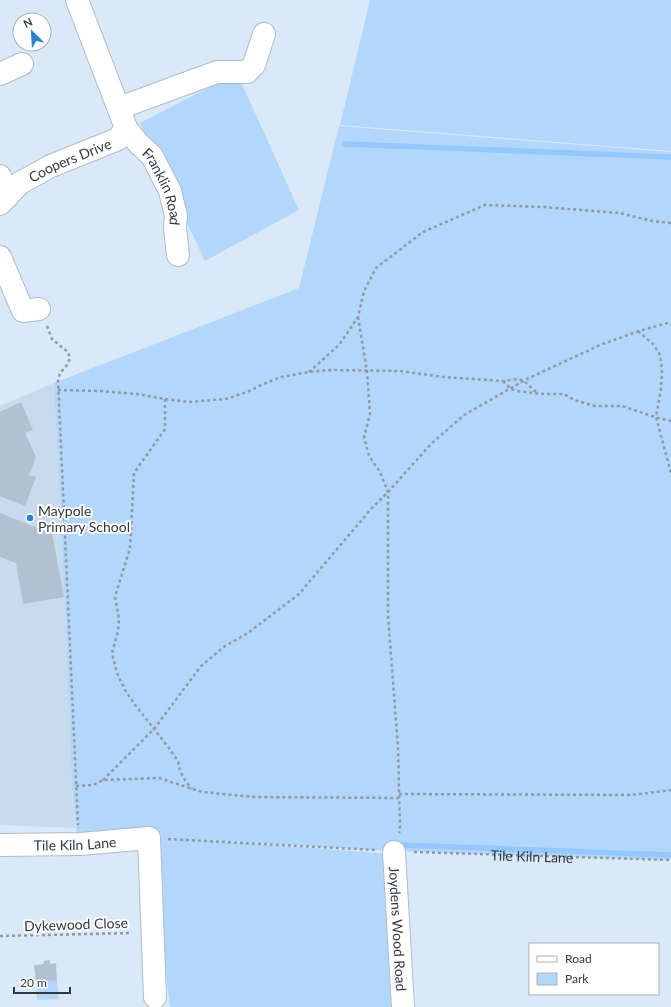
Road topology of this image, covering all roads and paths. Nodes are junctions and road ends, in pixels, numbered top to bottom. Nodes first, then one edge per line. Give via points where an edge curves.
1 (77, 0) edge
2 (264, 34) dead end
3 (22, 64) dead end
4 (0, 74) edge
5 (122, 118) junction
6 (0, 176) edge
7 (4, 200) edge
8 (671, 224) edge
9 (178, 255) dead end
10 (0, 257) edge
11 (39, 309) joint
12 (358, 317) junction
13 (671, 322) edge
14 (638, 332) junction
15 (367, 371) junction
16 (309, 372) junction
17 (502, 381) junction
18 (524, 381) junction
19 (511, 389) junction
20 (58, 390) junction
21 (538, 393) junction
22 (165, 399) junction
23 (656, 417) junction
24 (671, 421) edge
25 (671, 473) edge
26 (388, 492) junction
27 (154, 729) junction
28 (103, 780) junction
29 (76, 786) junction
30 (192, 789) junction
31 (671, 790) edge
32 (399, 796) junction
33 (149, 838) junction
34 (81, 844) junction
35 (0, 845) edge
36 (392, 852) junction
37 (671, 860) edge
38 (153, 932) junction
39 (0, 936) edge
40 (155, 997) dead end
41 (403, 1007) edge

1 - 5 street
2 - 5 street via 254,65 246,72 217,72
3 - 4 street
5 - 7 street, Coopers Drive via 118,139 51,166 20,184
5 - 9 street, Franklin Road via 138,143 152,156 170,191 176,216
6 - 7 street
8 - 12 path via 620,213 485,204 423,232 376,268 364,291
10 - 11 street via 23,311
11 - 20 path via 52,339 68,352 70,358 60,373
12 - 15 path
12 - 16 path via 339,346
13 - 14 path
14 - 18 path via 600,345
14 - 23 path via 654,345 660,355 661,389
15 - 16 path
15 - 17 path via 400,371
15 - 26 path via 370,414 364,437 369,456 380,472
16 - 22 path via 281,377 226,398 189,402
17 - 18 path
17 - 19 path
18 - 19 path
18 - 21 path
19 - 21 path
19 - 26 path via 464,415 432,443
20 - 22 path via 101,390
20 - 29 path
21 - 23 path via 564,394 595,406 622,406
22 - 27 path via 165,429 134,473 130,548 115,597 119,619 112,653 117,673 126,692
23 - 24 path
23 - 25 path
26 - 27 path via 299,594 248,633 224,646 201,666
26 - 32 path via 388,615
27 - 28 path
27 - 30 path via 175,757 180,771
28 - 29 path
28 - 30 path via 159,778
29 - 34 path
30 - 32 path via 254,797
31 - 32 path via 631,795
32 - 36 path via 400,830
33 - 34 street, Tile Kiln Lane
33 - 36 path, Tile Kiln Lane
33 - 38 street
34 - 35 street, Tile Kiln Lane
36 - 37 path, Tile Kiln Lane
36 - 41 street, Joydens Wood Road
38 - 39 path, Dykewood Close
38 - 40 street

